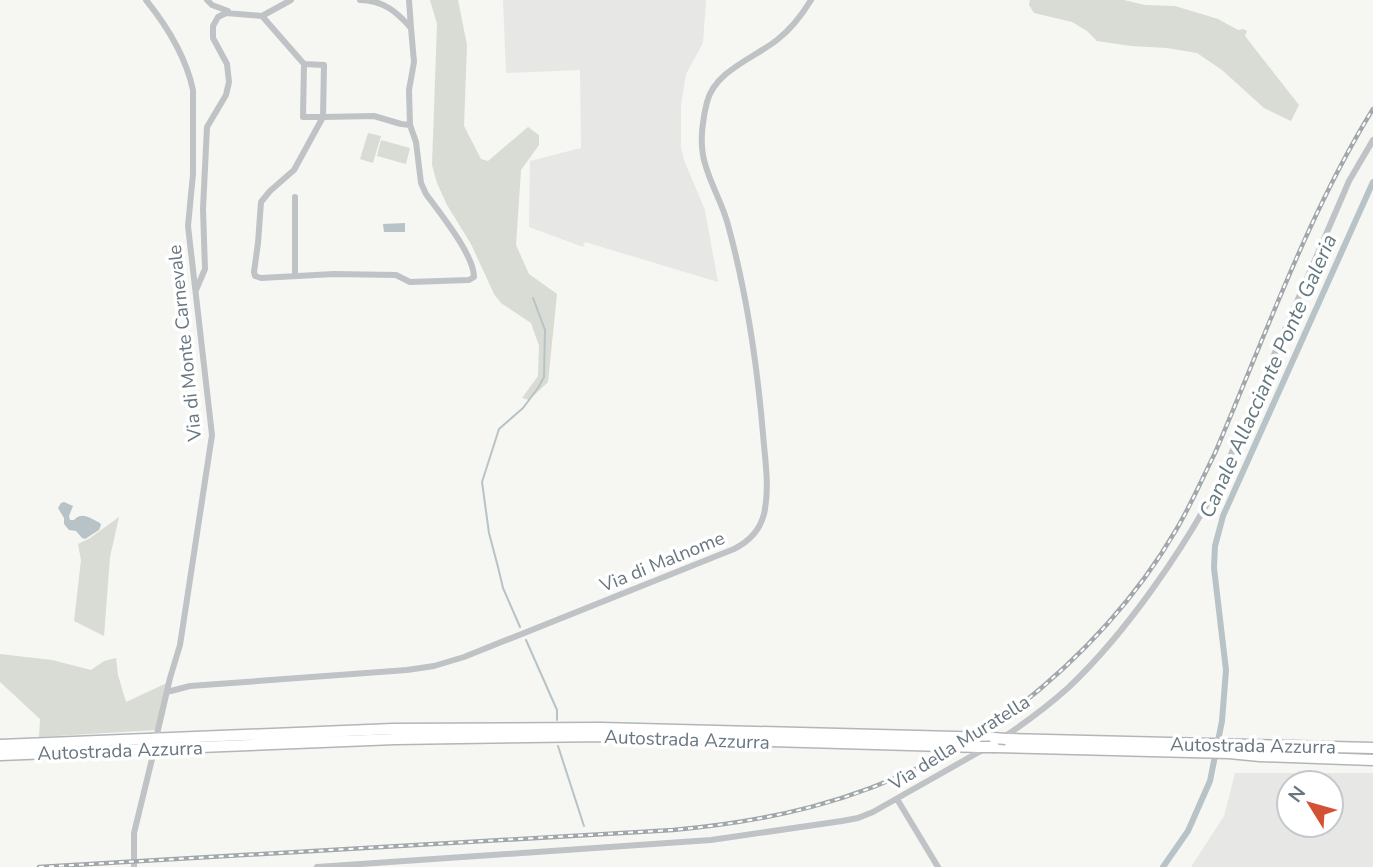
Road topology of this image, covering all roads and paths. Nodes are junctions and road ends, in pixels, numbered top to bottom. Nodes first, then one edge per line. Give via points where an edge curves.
1 (146, 0) edge
2 (207, 0) edge
3 (291, 0) edge
4 (360, 0) edge
5 (409, 0) edge
6 (811, 0) edge
7 (380, 1) edge
8 (230, 12) junction
9 (262, 16) junction
10 (411, 29) junction
11 (304, 64) junction
12 (323, 117) junction
13 (410, 125) junction
14 (1373, 140) edge
15 (295, 197) dead end
16 (295, 276) junction
17 (195, 292) junction
18 (167, 692) junction
19 (157, 734) dead end
20 (994, 743) junction
21 (0, 745) edge
22 (1204, 748) junction
23 (1229, 748) junction
24 (1373, 748) edge
25 (0, 755) edge
26 (153, 755) dead end
27 (1373, 760) edge
28 (897, 799) junction
29 (134, 867) edge
30 (317, 867) edge
31 (938, 867) edge

1 - 17 street, Via di Monte Carnevale via 190,76 193,174 187,226
2 - 8 street
3 - 9 street
4 - 7 street
5 - 10 street
6 - 18 street, Via di Malnome via 780,38 719,80 705,110 703,155 729,225 758,382 766,492 762,519 750,539 734,550 442,664 190,686
7 - 10 street
8 - 9 street
8 - 17 street via 218,17 212,27 229,82 207,127 205,268
9 - 11 street
10 - 13 street
11 - 12 street via 324,65
11 - 12 street via 303,117
12 - 13 street via 374,116
12 - 16 street via 294,170 259,207 254,275
13 - 16 street via 423,189 465,251 472,279 410,282 396,275
14 - 28 street, Via della Muratella via 1349,181 1220,480 1154,586 1094,661 1055,700 995,743
15 - 16 street
17 - 18 street, Via di Monte Carnevale via 212,439 186,612
18 - 19 street
20 - 21 highway, Autostrada Azzurra via 545,728 393,729
20 - 22 highway, Autostrada Azzurra
20 - 22 highway, Autostrada Azzurra, bridge via 1006,739
20 - 25 highway, Autostrada Azzurra, bridge via 980,747 602,736 395,739
22 - 23 highway, Autostrada Azzurra
23 - 24 highway, Autostrada Azzurra
23 - 27 highway, Autostrada Azzurra via 1260,756
26 - 29 street via 134,833
28 - 30 street, Via della Muratella via 858,818 711,840
28 - 31 street

